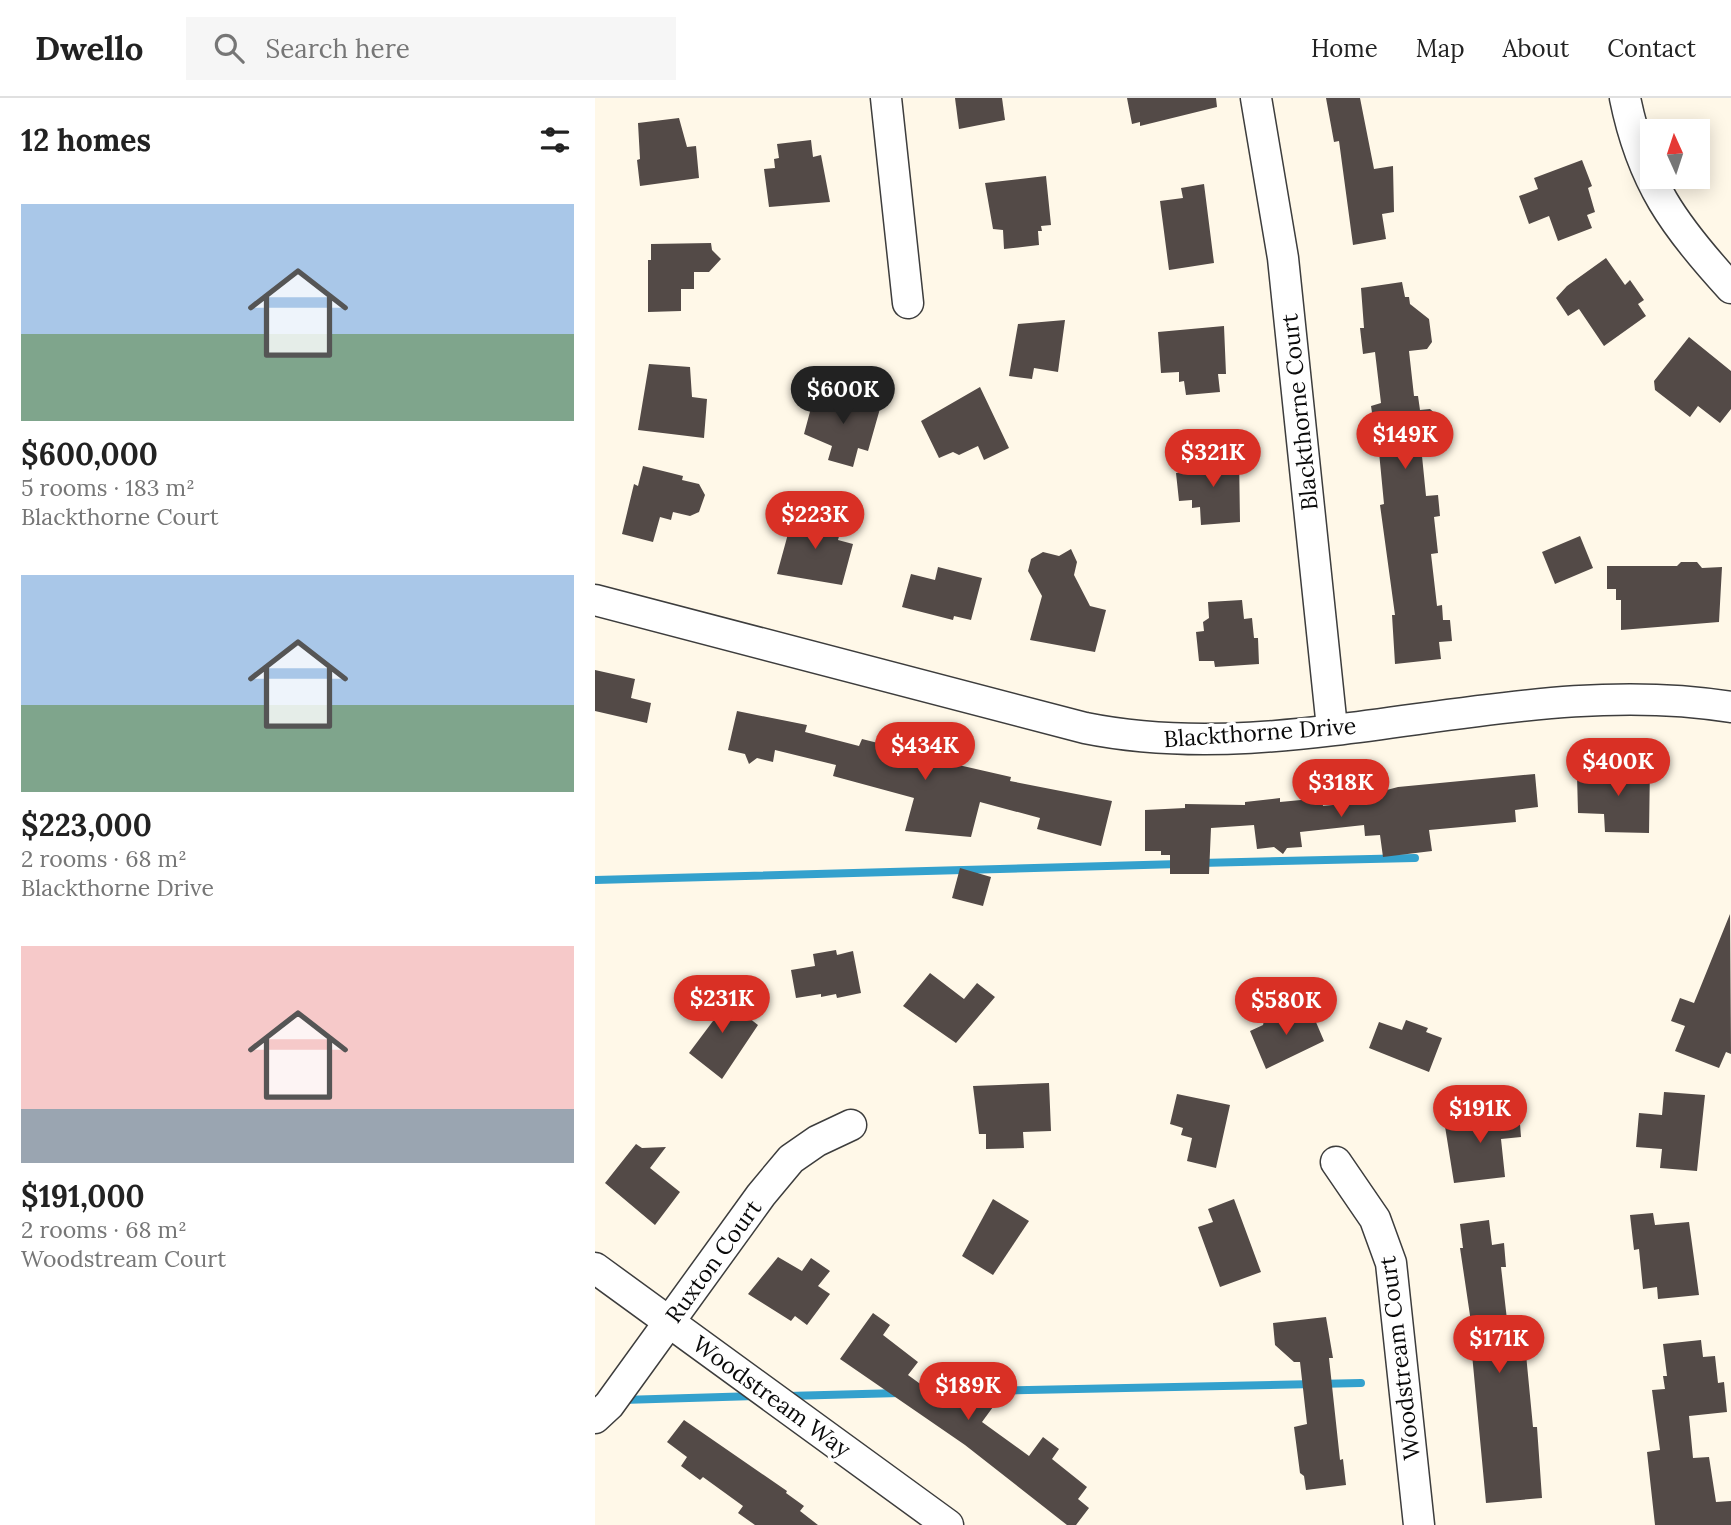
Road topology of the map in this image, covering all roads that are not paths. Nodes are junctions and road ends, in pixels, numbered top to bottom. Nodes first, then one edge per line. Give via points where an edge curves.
1 (886, 98) edge
2 (1256, 98) edge
3 (1625, 98) edge
4 (1731, 288) edge
5 (908, 303) dead end
6 (595, 600) edge
7 (1731, 707) edge
8 (1332, 728) junction
9 (851, 1125) dead end
10 (1336, 1163) dead end
11 (595, 1268) edge
12 (668, 1321) junction
13 (595, 1418) edge
14 (948, 1525) edge
15 (1419, 1525) edge

1 - 5 street
2 - 8 street, Blackthorne Court via 1283,258
3 - 4 street via 1652,183 1687,240
6 - 8 street, Blackthorne Drive via 1124,736 1203,740
7 - 8 street, Blackthorne Drive via 1640,699 1586,701
9 - 12 street, Ruxton Court via 791,1159
10 - 15 street, Woodstream Court via 1375,1219 1391,1263
11 - 12 street, Woodstream Way
12 - 13 street, Ruxton Court
12 - 14 street, Woodstream Way

